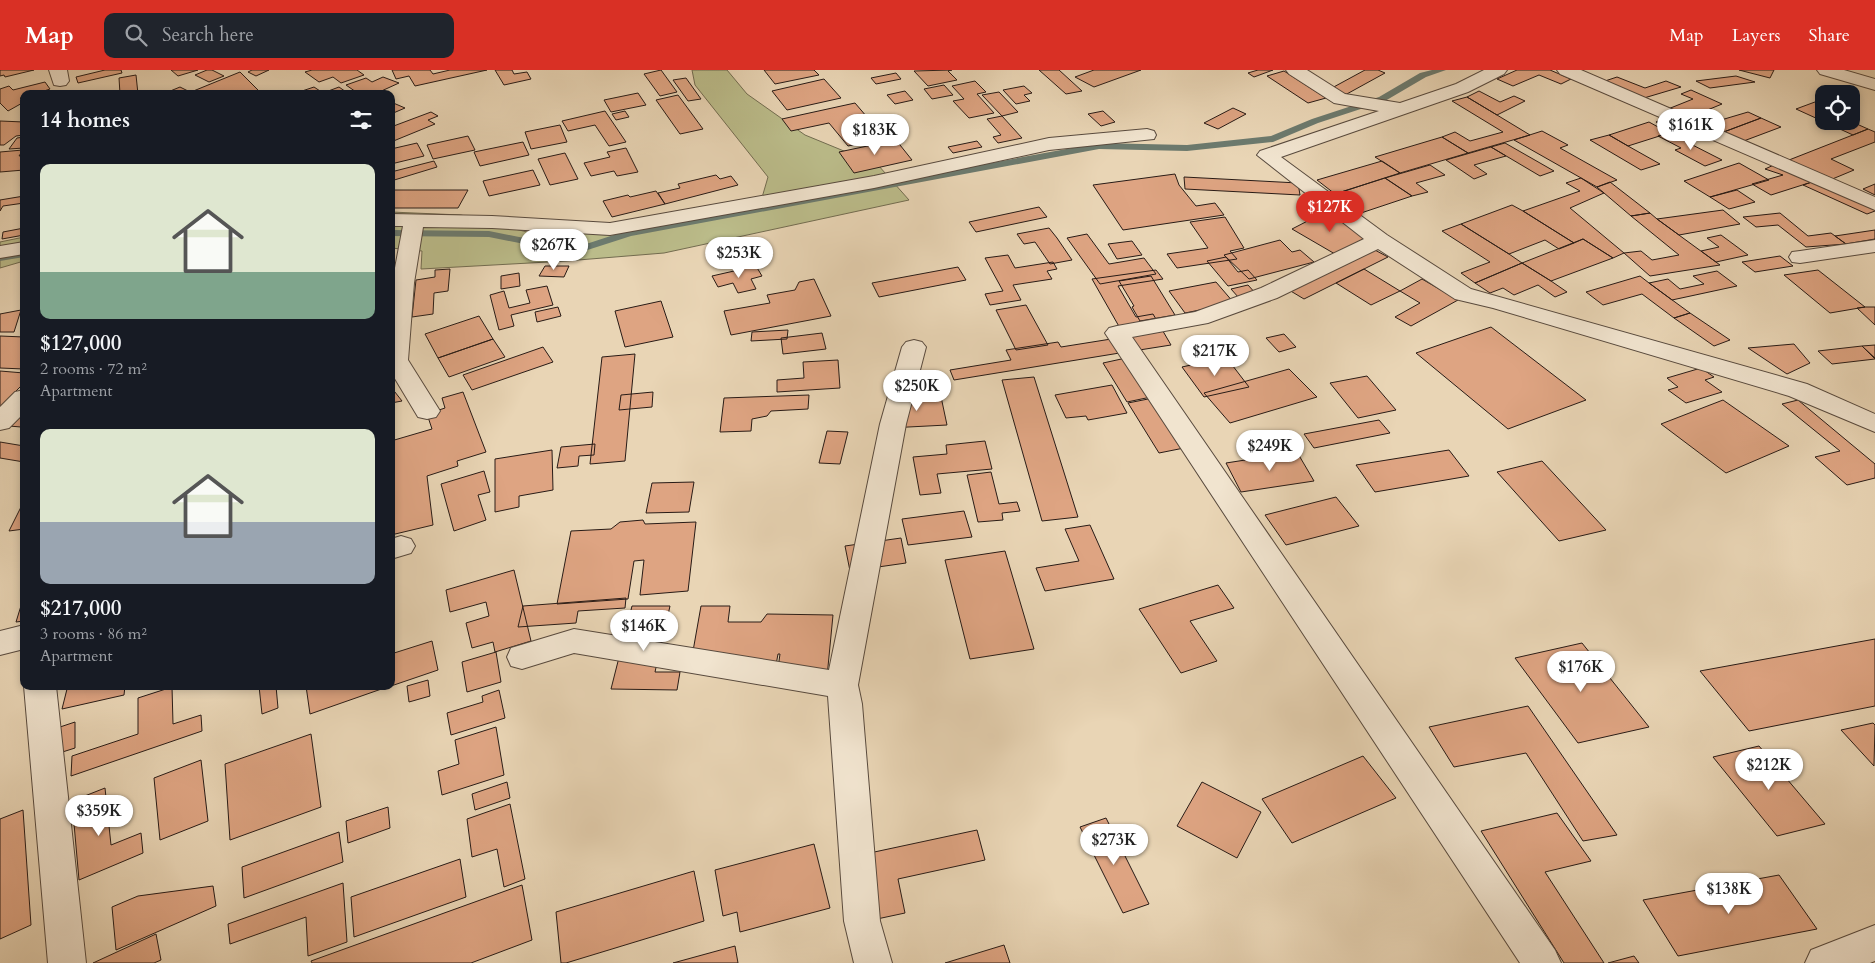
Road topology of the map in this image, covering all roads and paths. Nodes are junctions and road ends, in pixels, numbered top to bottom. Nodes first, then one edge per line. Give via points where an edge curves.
1 (1295, 70) edge
2 (1498, 70) edge
3 (1566, 70) edge
4 (1826, 70) edge
5 (1875, 86) edge
6 (1400, 109) junction
7 (1147, 135) dead end
8 (1875, 204) edge
9 (402, 221) edge
10 (1379, 240) junction
11 (1875, 246) edge
12 (20, 249) edge
13 (0, 252) edge
14 (1800, 257) dead end
15 (914, 347) dead end
16 (20, 402) edge
17 (427, 411) dead end
18 (0, 422) edge
19 (1875, 424) edge
20 (20, 638) edge
21 (0, 643) edge
22 (522, 657) dead end
23 (842, 685) junction
24 (40, 690) edge
25 (1875, 943) edge
26 (67, 963) edge
27 (873, 963) edge
28 (1542, 963) edge
29 (1824, 963) edge

1 - 6 street via 1340,99
2 - 6 street via 1462,88
3 - 8 street
4 - 5 street
6 - 10 street via 1267,155
7 - 9 street via 1049,144 874,182 610,229
9 - 17 street via 403,283 396,360
10 - 19 street via 1463,294 1798,390
10 - 28 street via 1270,293 1200,318 1117,333
11 - 14 street
12 - 13 street
15 - 23 street via 893,424
16 - 18 street
20 - 21 street
22 - 23 street via 574,640
23 - 27 street via 862,921
24 - 26 street
25 - 29 street

